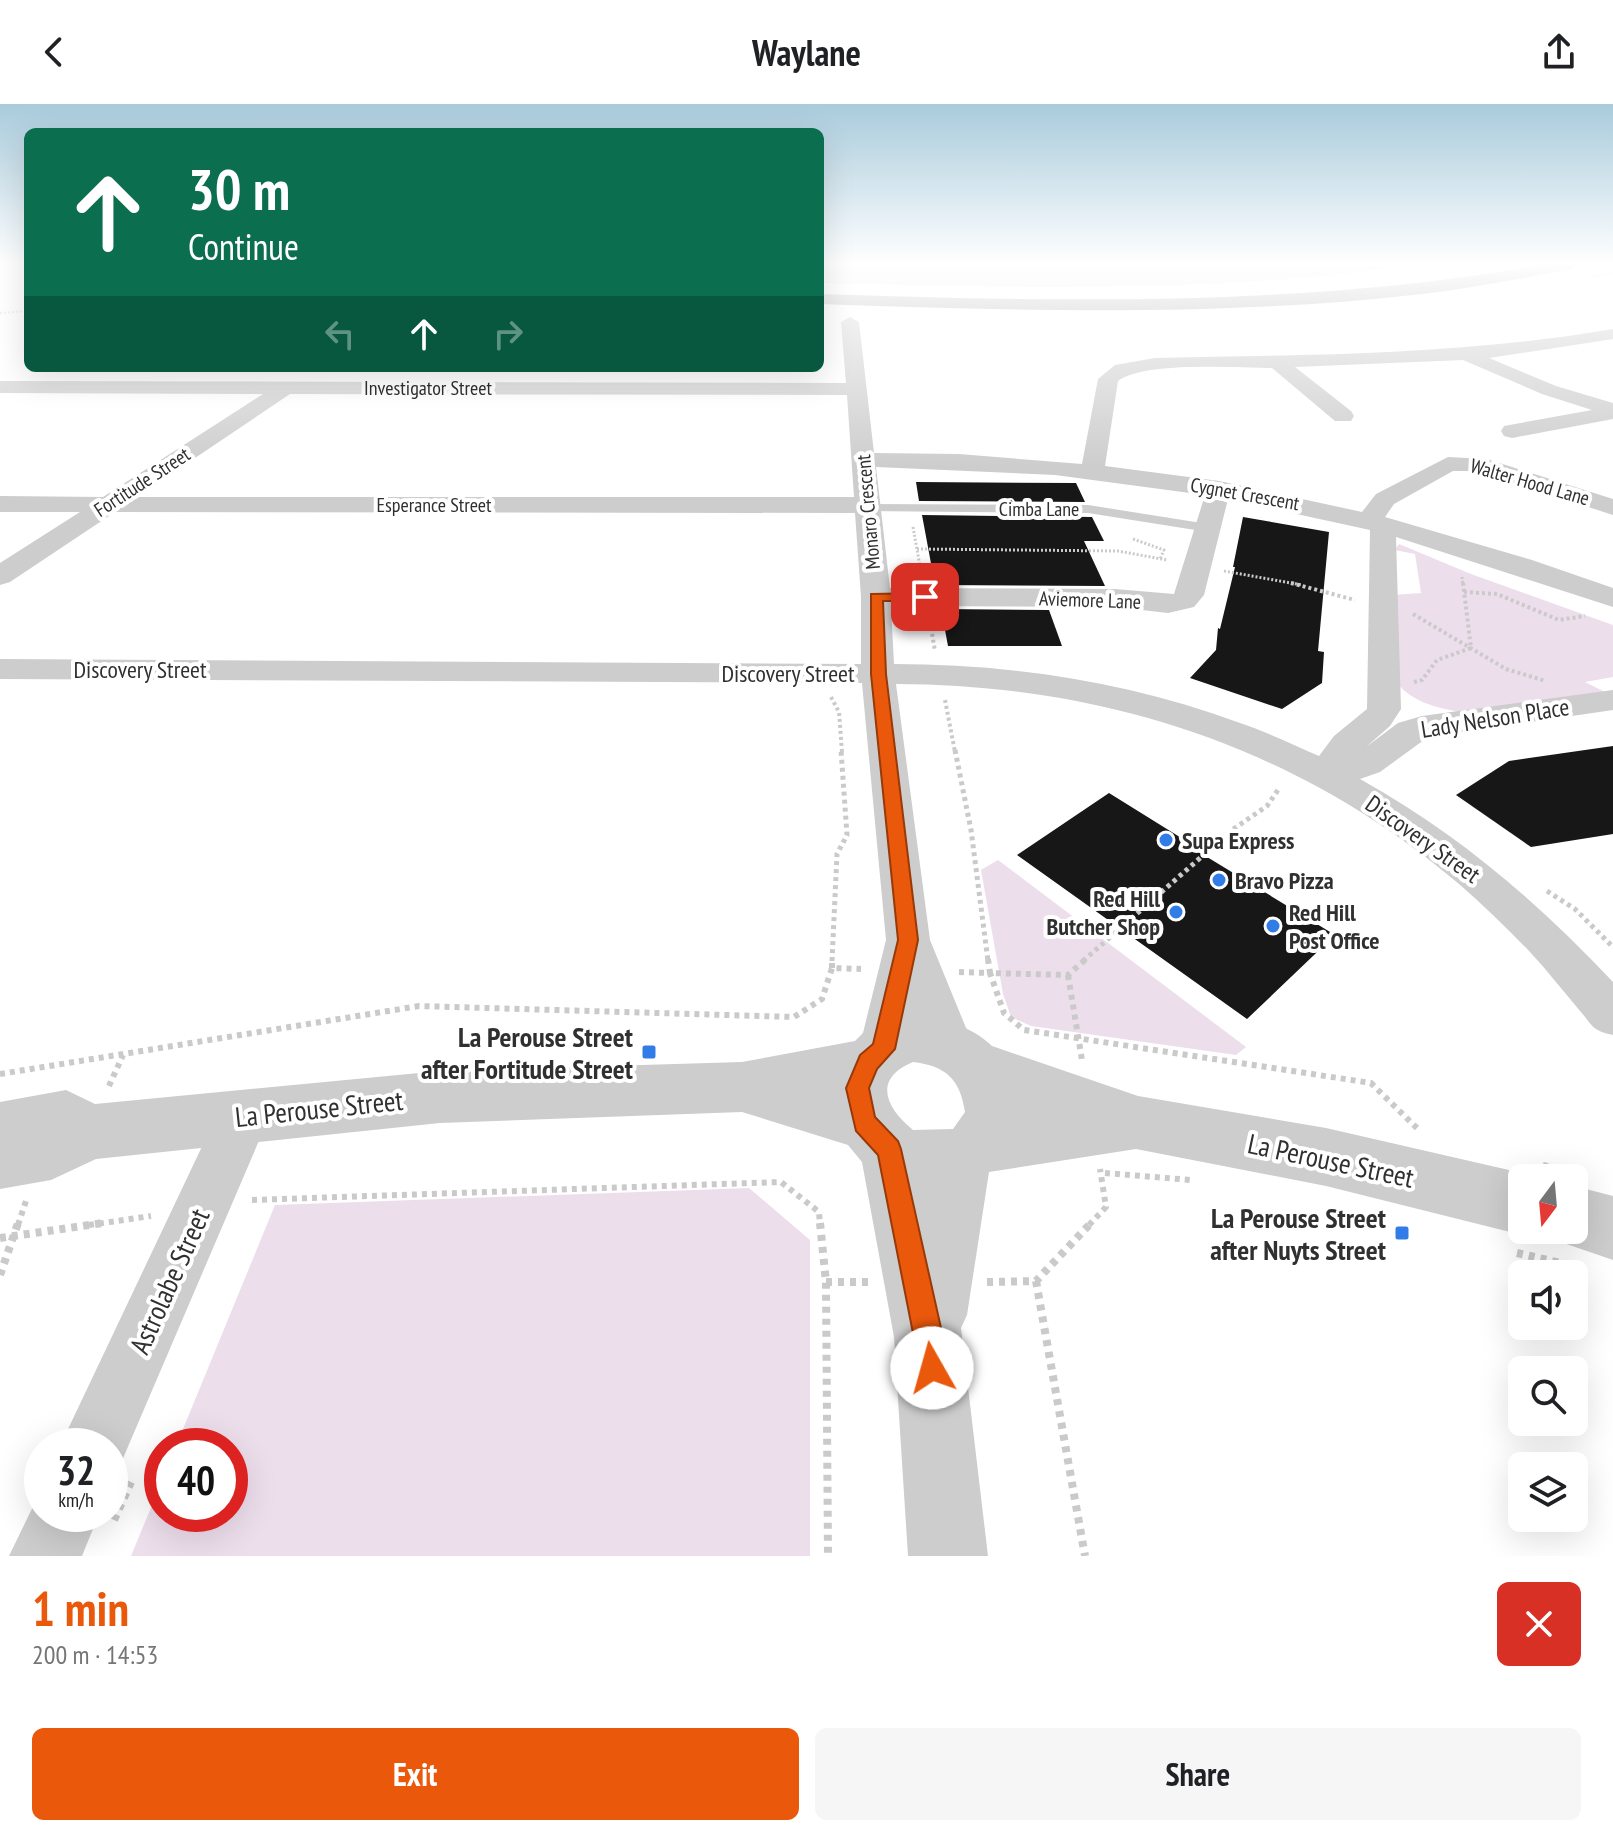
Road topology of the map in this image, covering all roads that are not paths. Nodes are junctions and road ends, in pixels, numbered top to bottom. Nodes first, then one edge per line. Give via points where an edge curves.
1 (851, 332) edge
2 (1613, 334) edge
3 (1465, 355) junction
4 (1278, 363) junction
5 (0, 387) edge
6 (285, 388) junction
7 (857, 389) junction
8 (1613, 412) edge
9 (1343, 416) dead end
10 (1512, 431) dead end
11 (863, 460) junction
12 (1093, 470) junction
13 (1219, 488) junction
14 (0, 504) edge
15 (109, 504) junction
16 (868, 507) junction
17 (1613, 507) edge
18 (1376, 522) junction
19 (1208, 528) junction
20 (0, 576) edge
21 (876, 597) junction
22 (1603, 606) edge
23 (0, 669) edge
24 (878, 674) junction
25 (1603, 701) edge
26 (1328, 776) junction
27 (909, 960) junction
28 (1613, 1015) edge
29 (963, 1055) junction
30 (876, 1056) junction
31 (742, 1087) junction
32 (244, 1115) junction
33 (1138, 1123) junction
34 (0, 1129) edge
35 (88, 1132) junction
36 (877, 1136) junction
37 (970, 1150) junction
38 (15, 1176) edge
39 (1508, 1225) edge
40 (929, 1337) junction
41 (102, 1428) edge
42 (56, 1532) edge
43 (45, 1556) edge
44 (948, 1556) edge

1 - 7 street, Monaro Crescent
2 - 3 street
3 - 4 street
3 - 8 street
4 - 9 street
4 - 12 street via 1148,364 1115,372 1107,381
5 - 6 street, Investigator Street
6 - 7 street, Investigator Street
6 - 15 street, Fortitude Street
7 - 11 street, Monaro Crescent
8 - 10 street
11 - 12 street, Cygnet Crescent
11 - 16 street, Monaro Crescent
12 - 13 street, Cygnet Crescent
13 - 18 street, Cygnet Crescent
13 - 19 street, Aviemore Lane
14 - 15 street, Esperance Street
15 - 16 street, Esperance Street
15 - 20 street, Fortitude Street
16 - 19 lane, Cimba Lane via 1099,510
16 - 21 street, Monaro Crescent
17 - 18 street, Walter Hood Lane via 1479,464 1456,462 1385,499
18 - 22 street, Cygnet Crescent via 1476,551
18 - 26 street, Lady Nelson Place via 1371,604 1385,676 1384,709 1338,749
19 - 21 street, Aviemore Lane via 1184,601
21 - 24 street, Monaro Crescent
23 - 24 street, Discovery Street
24 - 26 street, Discovery Street via 1049,682 1137,700 1224,728
24 - 27 street, Monaro Crescent
25 - 26 street, Lady Nelson Place via 1422,727 1367,764
26 - 28 street, Discovery Street via 1473,872 1543,937
27 - 29 street, Monaro Crescent
27 - 30 street, Monaro Crescent
29 - 30 street via 919,1038
29 - 33 street, La Perouse Street
29 - 37 street via 989,1083 994,1104 991,1126
30 - 31 street, La Perouse Street
30 - 36 street via 857,1088
31 - 32 street, La Perouse Street via 440,1097
31 - 36 street, La Perouse Street
32 - 35 street, La Perouse Street
32 - 41 street, Astrolabe Street
33 - 37 street, La Perouse Street
33 - 39 street, La Perouse Street via 1326,1157
34 - 35 street, La Perouse Street via 66,1117
35 - 38 street, La Perouse Street
36 - 37 street via 923,1162
36 - 40 street
37 - 40 street
40 - 44 street
42 - 43 street

